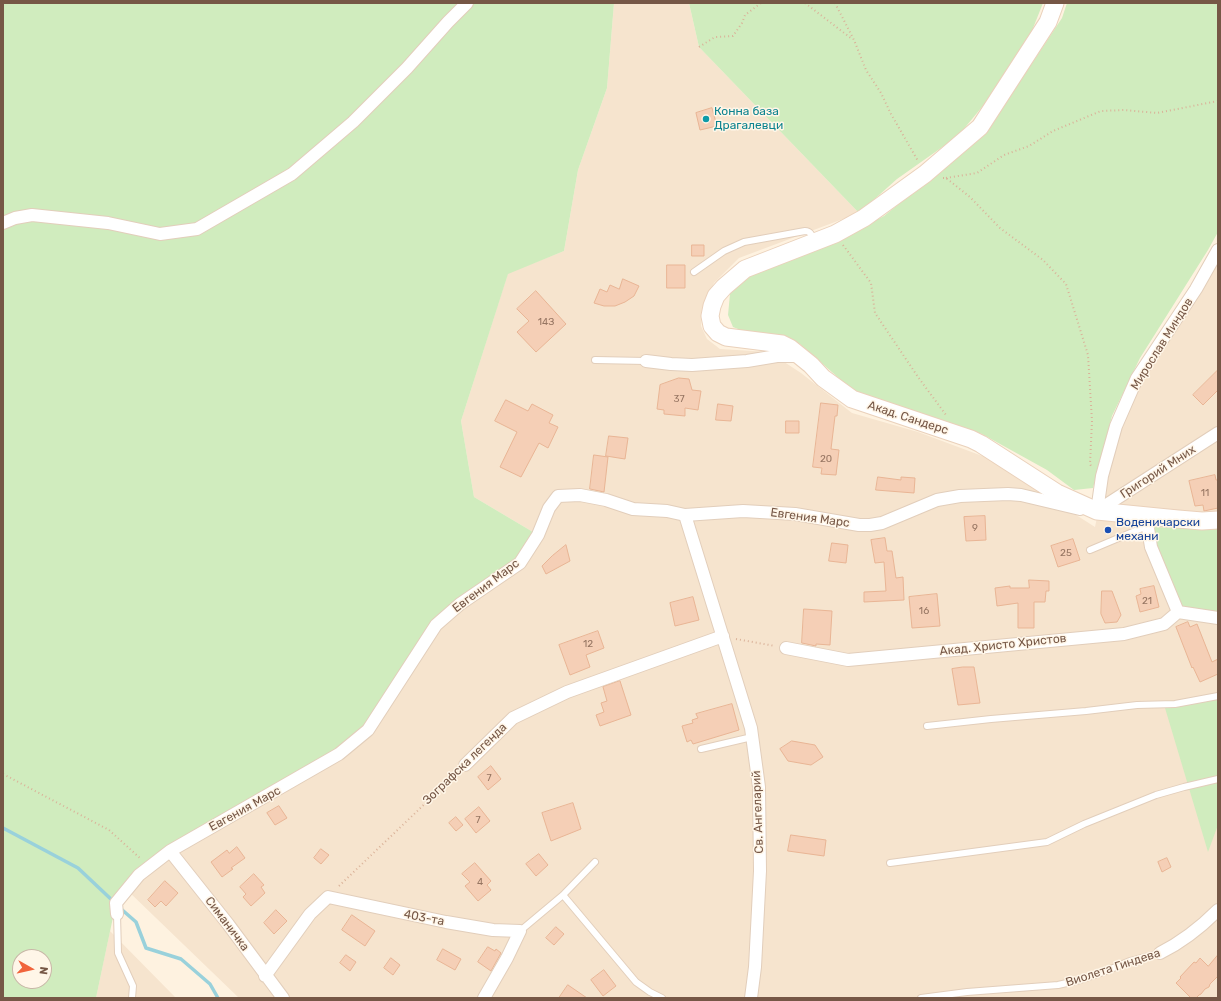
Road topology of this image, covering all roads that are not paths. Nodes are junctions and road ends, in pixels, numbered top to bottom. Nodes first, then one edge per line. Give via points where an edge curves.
1 (467, 3) edge
2 (1055, 3) edge
3 (3, 223) edge
4 (815, 243) junction
5 (1218, 250) edge
6 (694, 272) dead end
7 (799, 356) junction
8 (595, 360) dead end
9 (646, 361) joint
10 (1218, 433) edge
11 (1097, 511) junction
12 (685, 515) junction
13 (1218, 520) edge
14 (1146, 521) junction
15 (1090, 550) dead end
16 (1178, 612) junction
17 (1218, 618) edge
18 (723, 636) junction
19 (786, 648) road end
20 (1218, 696) edge
21 (927, 726) dead end
22 (752, 737) junction
23 (701, 749) dead end
24 (465, 765) road end
25 (1218, 779) edge
26 (170, 851) junction
27 (595, 862) dead end
28 (890, 863) dead end
29 (563, 894) junction
30 (116, 909) joint
31 (1218, 910) edge
32 (520, 931) junction
33 (1160, 953) joint
34 (265, 976) junction
35 (132, 998) edge
36 (283, 998) edge
37 (484, 998) edge
38 (662, 998) edge
39 (751, 998) edge
40 (921, 998) edge

1 - 3 street via 353,122 292,174 197,229 160,234 108,223 32,215
2 - 4 street, Акад. Сандерс via 1048,22 980,127 925,174 864,218
4 - 6 lane via 808,231 744,242 724,251
4 - 7 street, Акад. Сандерс via 745,269 716,296 710,316 712,326 726,337 782,344
5 - 11 street, Мирослав Миндов via 1196,289 1137,378 1116,426 1100,488
7 - 9 street via 692,365
7 - 11 street, Акад. Сандерс via 852,399 971,439 1057,493
8 - 9 lane
10 - 11 street, Григорий Мних
11 - 12 street, Евгения Марс via 1008,494 960,496 937,500 882,523 870,525 794,514 743,511
11 - 14 street, Акад. Сандерс
12 - 18 street, Св. Ангеларий
12 - 26 street, Евгения Марс via 633,509 580,495 558,496 520,563 460,604 436,625 368,730 339,754
13 - 14 street, Акад. Сандерс
14 - 15 lane
14 - 16 street via 1151,547
16 - 17 street
16 - 19 street, Акад. Христо Христов via 1164,624 1124,634 848,660
18 - 22 street, Св. Ангеларий
18 - 24 street, Зографска легенда via 567,692 513,718
20 - 21 lane via 1175,704 1137,705
22 - 23 lane
22 - 39 street, Св. Ангеларий via 759,787 760,871
25 - 28 lane via 1156,795 1047,842
26 - 30 street, Евгения Марс via 139,875
26 - 34 street, Симаничка via 228,924
27 - 29 lane
29 - 32 lane
29 - 38 lane via 636,982
30 - 35 lane, Евгения Марс via 118,953 133,986
31 - 33 street, Виолета Гиндева via 1179,943
32 - 34 street, 403-та via 493,930 446,922 328,897 310,914
32 - 37 street
33 - 40 lane, Виолета Гиндева via 1058,985
34 - 36 street, Симаничка

